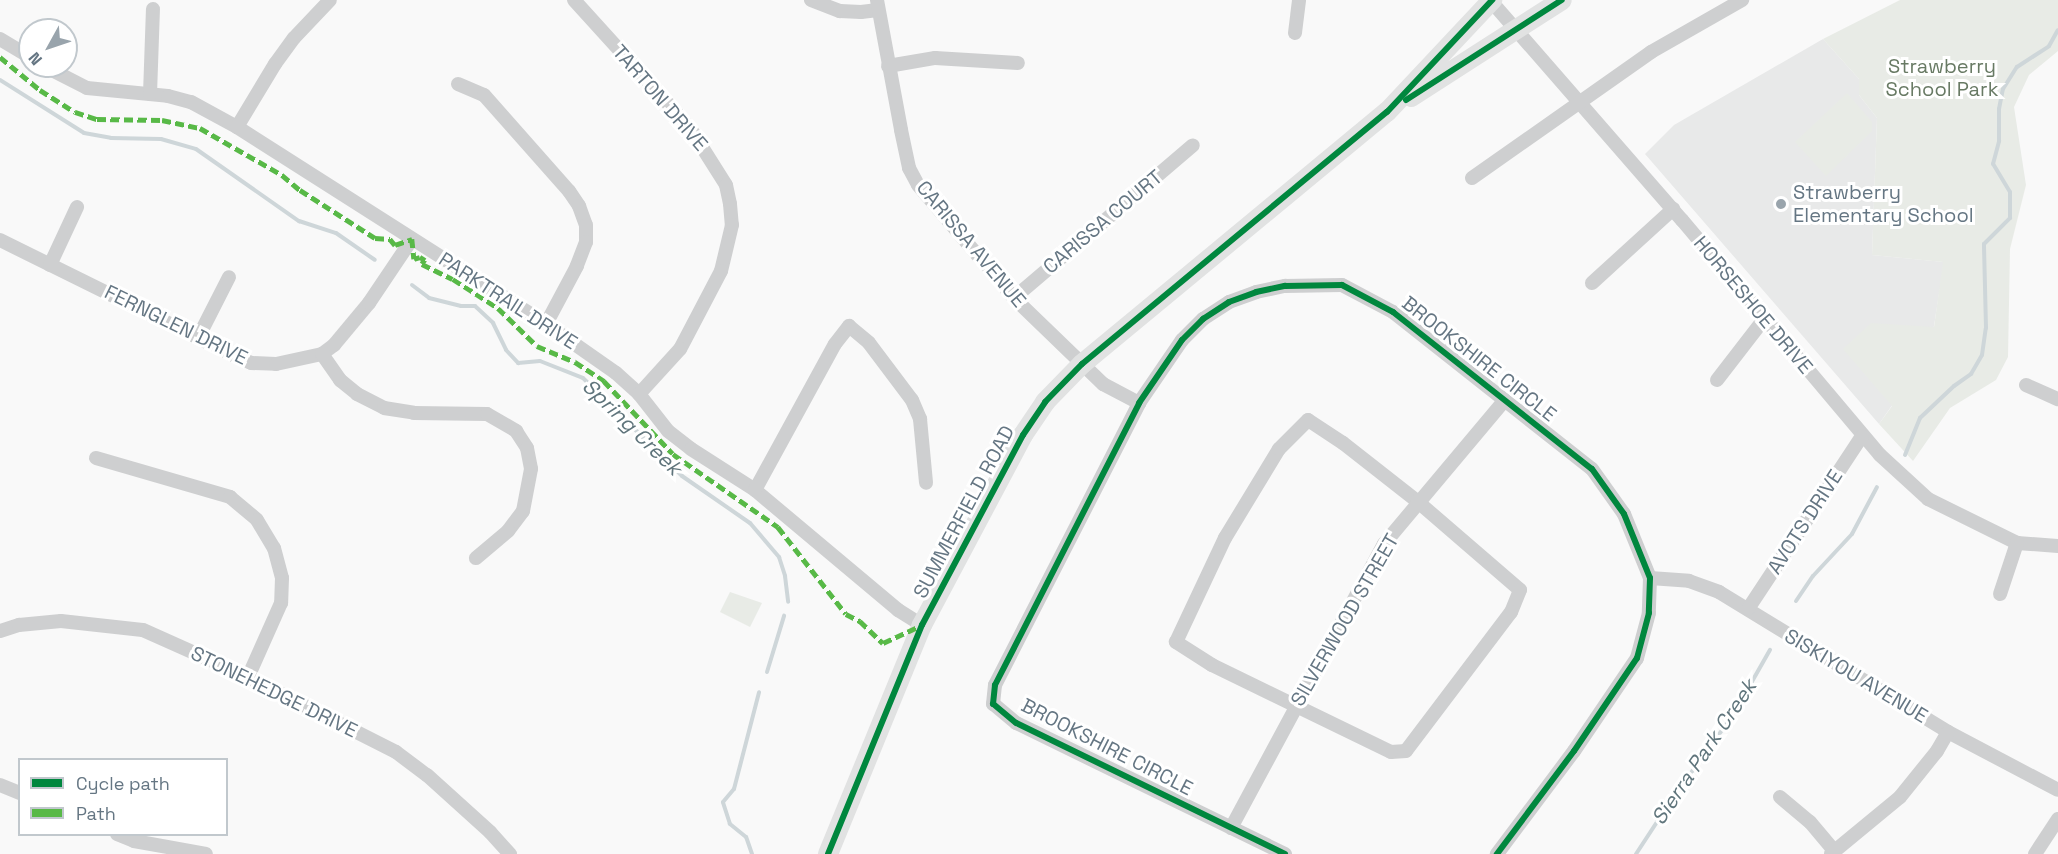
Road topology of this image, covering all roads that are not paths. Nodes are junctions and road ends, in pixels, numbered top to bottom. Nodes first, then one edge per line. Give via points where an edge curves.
1 (330, 0) edge
2 (574, 0) edge
3 (811, 0) edge
4 (1299, 0) edge
5 (1491, 0) edge
6 (1562, 0) edge
7 (1742, 0) edge
8 (877, 5) edge
9 (153, 9) dead end
10 (1516, 30) junction
11 (1295, 33) dead end
12 (0, 39) edge
13 (18, 50) edge
14 (1018, 63) dead end
15 (888, 66) junction
16 (67, 78) edge
17 (458, 84) dead end
18 (150, 94) junction
19 (1579, 104) junction
20 (1387, 112) junction
21 (237, 127) junction
22 (1193, 146) dead end
23 (1472, 177) dead end
24 (77, 207) dead end
25 (1673, 209) junction
26 (412, 239) junction
27 (0, 240) edge
28 (50, 265) junction
29 (229, 277) dead end
30 (1592, 283) dead end
31 (1014, 298) junction
32 (1765, 318) junction
33 (546, 324) junction
34 (199, 336) junction
35 (322, 354) junction
36 (1082, 364) junction
37 (1717, 380) dead end
38 (2026, 385) dead end
39 (639, 394) junction
40 (2058, 399) edge
41 (1505, 400) junction
42 (1139, 403) junction
43 (1862, 436) junction
44 (96, 458) dead end
45 (926, 483) dead end
46 (755, 490) junction
47 (1418, 501) junction
48 (2017, 543) junction
49 (2058, 546) edge
50 (476, 558) dead end
51 (1650, 578) junction
52 (2000, 594) dead end
53 (1748, 609) junction
54 (922, 625) junction
55 (0, 631) edge
56 (248, 677) junction
57 (1296, 705) junction
58 (1948, 732) junction
59 (0, 785) edge
60 (2058, 790) edge
61 (18, 792) edge
62 (1780, 797) dead end
63 (2058, 819) edge
64 (1231, 828) junction
65 (122, 836) edge
66 (1832, 853) edge
67 (206, 854) edge
68 (510, 854) edge
69 (828, 854) edge
70 (1285, 854) edge
71 (1497, 854) edge
72 (2035, 854) edge

1 - 21 street via 282,55
2 - 39 street, TARTON DRIVE via 690,128 726,185 730,204 732,225 721,271 680,349
3 - 8 street via 840,11
4 - 11 street
5 - 10 street, HORSESHOE DRIVE
5 - 20 street, SUMMERFIELD ROAD
6 - 10 street, SUMMERFIELD ROAD
7 - 19 street via 1651,52
8 - 15 street, CARISSA AVENUE
9 - 18 street
10 - 19 street, HORSESHOE DRIVE
10 - 20 street, SUMMERFIELD ROAD
12 - 13 street
14 - 15 street via 935,58
15 - 31 street, CARISSA AVENUE via 909,168 918,185
16 - 18 street, PARKTRAIL DRIVE via 106,92
17 - 33 street via 483,95 569,190 586,225 586,242 577,266
18 - 21 street, PARKTRAIL DRIVE via 191,102
19 - 23 street
19 - 25 street, HORSESHOE DRIVE
20 - 36 street, SUMMERFIELD ROAD
21 - 26 street, PARKTRAIL DRIVE
22 - 31 street, CARISSA COURT
24 - 28 street
25 - 30 street
25 - 32 street, HORSESHOE DRIVE
26 - 33 street, PARKTRAIL DRIVE
26 - 35 street, FERNGLEN DRIVE via 346,334
27 - 28 street, FERNGLEN DRIVE
28 - 34 street, FERNGLEN DRIVE
29 - 34 street
31 - 36 street, CARISSA AVENUE
32 - 37 street
32 - 43 street, HORSESHOE DRIVE
33 - 39 street, PARKTRAIL DRIVE
34 - 35 street, FERNGLEN DRIVE via 251,363 276,364
35 - 50 street via 340,380 384,408 414,413 487,414 516,431 527,448 531,469 523,511 508,531
36 - 42 street, CARISSA AVENUE via 1103,384
36 - 54 street, SUMMERFIELD ROAD via 1045,402 1023,435
38 - 40 street
39 - 46 street, PARKTRAIL DRIVE via 668,431
41 - 42 street, BROOKSHIRE CIRCLE via 1393,312 1342,285 1284,286 1229,302 1203,319 1182,340
41 - 47 street, SILVERWOOD STREET
41 - 51 street, BROOKSHIRE CIRCLE via 1592,469 1624,514
42 - 64 street, BROOKSHIRE CIRCLE via 995,685 993,704 1017,723
43 - 48 street, HORSESHOE DRIVE via 1928,499
43 - 53 street, AVOTS DRIVE
44 - 56 street via 230,498 257,520 274,548 282,587 281,603
45 - 46 street via 920,419 912,400 869,343 849,326 835,344
46 - 54 street, PARKTRAIL DRIVE via 898,610
47 - 57 street, SILVERWOOD STREET via 1384,544
47 - 57 street via 1520,590 1511,612 1406,751 1391,752
47 - 57 street via 1308,420 1279,448 1225,538 1176,642 1212,665
48 - 49 street, HORSESHOE DRIVE
48 - 52 street
51 - 53 street, SISKIYOU AVENUE via 1689,581
51 - 71 street, BROOKSHIRE CIRCLE via 1649,613 1637,658
53 - 58 street, SISKIYOU AVENUE
54 - 69 street, SUMMERFIELD ROAD
55 - 56 street, STONEHEDGE DRIVE via 61,621 143,630
56 - 68 street, STONEHEDGE DRIVE via 396,752 435,782
57 - 64 street, SILVERWOOD STREET
58 - 60 street, SISKIYOU AVENUE
58 - 66 street via 1900,797
59 - 61 street
62 - 66 street via 1810,822
63 - 72 street
64 - 70 street, BROOKSHIRE CIRCLE
65 - 67 street

